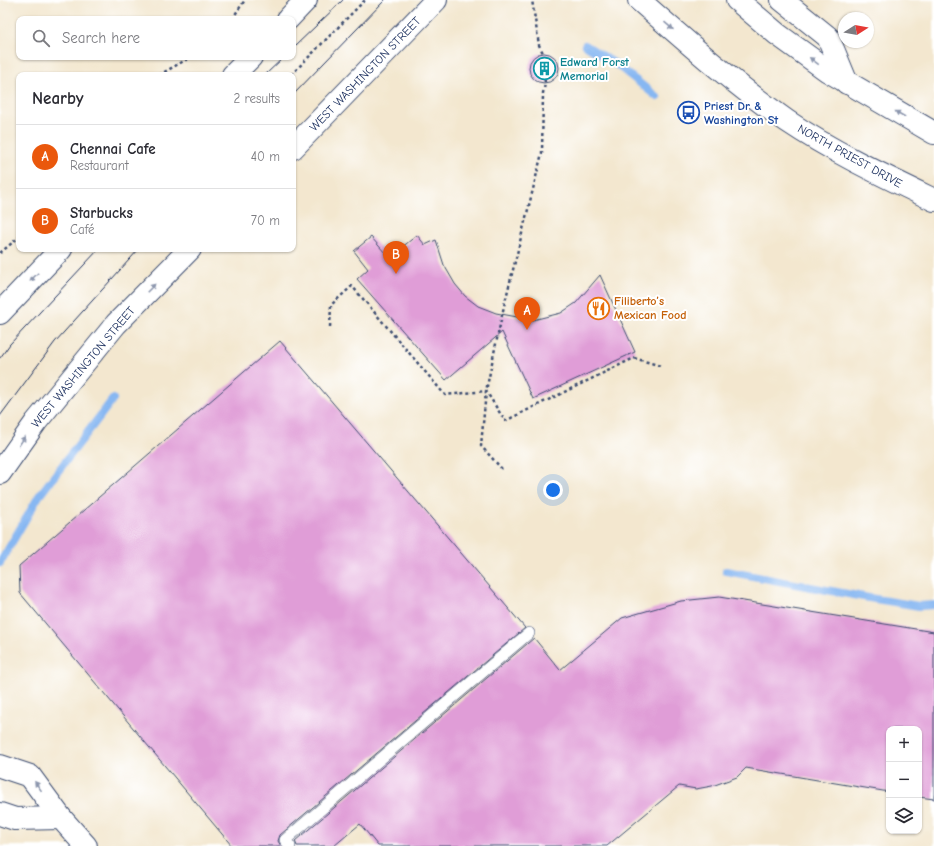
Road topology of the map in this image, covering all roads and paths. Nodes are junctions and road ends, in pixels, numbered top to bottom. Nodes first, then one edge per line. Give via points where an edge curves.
1 (245, 0) edge
2 (306, 0) edge
3 (365, 0) edge
4 (436, 0) edge
5 (532, 0) edge
6 (639, 0) edge
7 (737, 0) edge
8 (782, 0) edge
9 (234, 16) edge
10 (291, 16) edge
11 (186, 60) edge
12 (248, 60) edge
13 (164, 72) edge
14 (236, 72) edge
15 (294, 72) edge
16 (847, 83) junction
17 (934, 133) edge
18 (296, 145) edge
19 (934, 200) edge
20 (16, 240) edge
21 (58, 252) edge
22 (187, 252) edge
23 (0, 253) edge
24 (0, 313) edge
25 (330, 327) dead end
26 (661, 366) dead end
27 (486, 391) junction
28 (502, 469) dead end
29 (0, 473) edge
30 (529, 633) dead end
31 (0, 766) edge
32 (0, 814) edge
33 (61, 818) junction
34 (86, 846) edge
35 (290, 846) edge

1 - 9 path
2 - 10 main road
3 - 15 path
4 - 18 main road, WEST WASHINGTON STREET
5 - 27 path via 539,45 543,53 545,84 542,153
6 -> 19 main road, NORTH PRIEST DRIVE via 722,71 788,122
16 -> 7 main road via 784,38
8 - 16 main road via 828,36
11 - 13 path
12 - 14 main road
17 -> 16 main road
20 - 23 path
21 -> 24 main road
29 -> 22 main road, WEST WASHINGTON STREET via 36,422 116,324
25 - 27 path via 331,305 352,286 445,395
26 - 27 path via 634,358 505,421
27 - 28 path via 481,446
30 - 35 lane via 285,840
33 -> 31 main road via 30,776
32 - 33 main road via 15,819
33 - 34 main road

